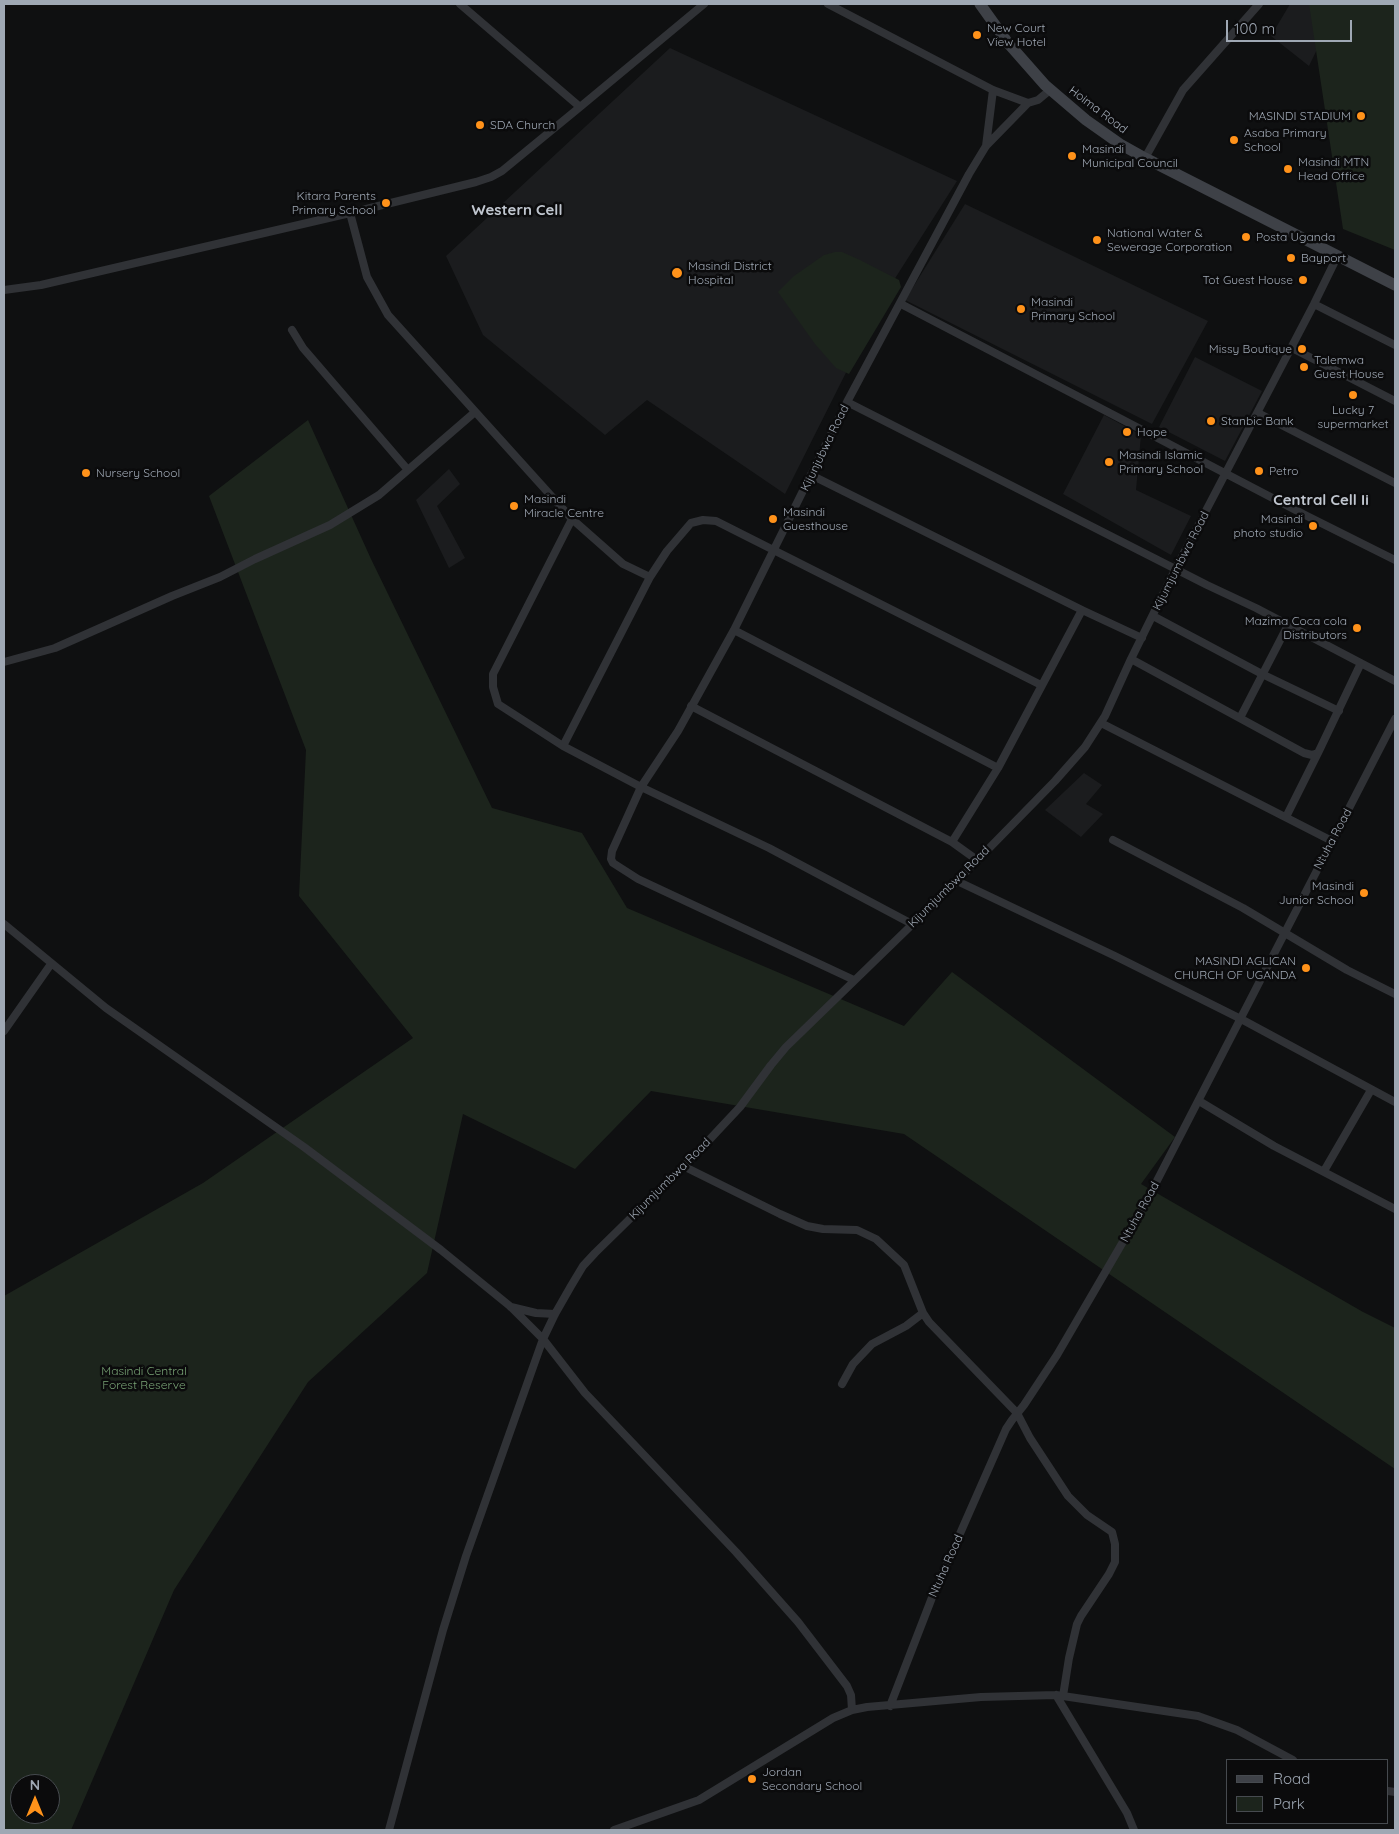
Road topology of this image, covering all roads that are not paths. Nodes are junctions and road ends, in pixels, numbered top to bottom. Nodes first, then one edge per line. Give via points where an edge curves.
1 (460, 4) edge
2 (704, 4) edge
3 (828, 4) edge
4 (980, 4) edge
5 (1259, 4) edge
6 (993, 90) junction
7 (1050, 90) junction
8 (1028, 103) junction
9 (580, 108) junction
10 (986, 146) junction
11 (1145, 158) junction
12 (350, 213) junction
13 (1338, 255) junction
14 (1395, 285) edge
15 (4, 290) edge
16 (901, 304) junction
17 (1314, 304) junction
18 (292, 330) dead end
19 (1395, 345) edge
20 (1292, 348) junction
21 (1395, 401) edge
22 (847, 402) junction
23 (475, 412) junction
24 (1258, 413) junction
25 (408, 470) junction
26 (1226, 473) junction
27 (811, 474) junction
28 (1395, 483) edge
29 (572, 519) junction
30 (774, 551) junction
31 (1395, 560) edge
32 (1176, 568) junction
33 (650, 577) junction
34 (1082, 610) junction
35 (1153, 616) junction
36 (1288, 625) junction
37 (734, 630) junction
38 (1142, 638) junction
39 (1131, 659) junction
40 (4, 662) edge
41 (1361, 663) junction
42 (1262, 674) junction
43 (1395, 681) edge
44 (1041, 685) junction
45 (692, 706) junction
46 (1339, 711) junction
47 (1240, 718) junction
48 (1395, 719) edge
49 (1101, 722) junction
50 (563, 746) junction
51 (1318, 753) junction
52 (998, 768) junction
53 (641, 787) junction
54 (1286, 817) junction
55 (1113, 840) dead end
56 (1332, 840) junction
57 (952, 842) junction
58 (977, 860) junction
59 (957, 881) junction
60 (4, 924) edge
61 (912, 924) junction
62 (1284, 933) junction
63 (51, 964) junction
64 (854, 980) junction
65 (1395, 994) edge
66 (1241, 1019) junction
67 (4, 1031) edge
68 (1371, 1090) junction
69 (1199, 1101) junction
70 (1395, 1102) edge
71 (684, 1166) junction
72 (1324, 1171) junction
73 (1395, 1209) edge
74 (511, 1307) junction
75 (923, 1313) junction
76 (554, 1314) junction
77 (543, 1339) junction
78 (842, 1384) dead end
79 (1017, 1414) junction
80 (1059, 1695) junction
81 (890, 1706) junction
82 (852, 1710) junction
83 (1290, 1759) edge
84 (389, 1830) edge
85 (614, 1830) edge
86 (1134, 1830) edge

1 - 9 street
2 - 9 street
3 - 6 street
4 - 7 main road, Hoima Road via 1008,44
5 - 11 street via 1183,90
6 - 8 street
6 - 10 street
7 - 8 street, Kijunjubwa Road via 1038,100
7 - 11 main road, Hoima Road via 1120,144
8 - 10 street, Kijunjubwa Road
9 - 12 street via 490,178
10 - 16 street, Kijunjubwa Road
11 - 13 main road, Hoima Road
12 - 15 street via 41,285
12 - 23 street via 367,277 388,315
13 - 14 main road, Hoima Road
13 - 17 street, Kijumjumbwa Road
16 - 22 street, Kijunjubwa Road
16 - 26 street
17 - 19 street
17 - 20 street, Kijumjumbwa Road
18 - 25 street via 303,348
20 - 21 street
20 - 24 street, Kijumjumbwa Road
22 - 27 street, Kijunjubwa Road
22 - 32 street
23 - 25 street
23 - 29 street
24 - 26 street, Kijumjumbwa Road
24 - 28 street
25 - 40 street via 378,495 330,525 56,648
26 - 31 street
26 - 32 street, Kijumjumbwa Road
27 - 30 street, Kijunjubwa Road
27 - 34 street
29 - 33 street via 623,564
29 - 50 street via 493,674 498,704
30 - 33 street via 716,521 703,520 691,523
30 - 37 street, Kijunjubwa Road
30 - 44 street
32 - 35 street, Kijumjumbwa Road
32 - 36 street
33 - 50 street
34 - 38 street
34 - 44 street
35 - 38 street, Kijumjumbwa Road
35 - 42 street
36 - 41 street
36 - 42 street
37 - 45 street, Kijunjubwa Road
37 - 52 street
38 - 39 street, Kijumjumbwa Road
39 - 47 street
39 - 49 street, Kijumjumbwa Road
41 - 43 street
41 - 46 street
42 - 46 street
42 - 47 street
44 - 52 street
45 - 53 street, Kijunjubwa Road
45 - 57 street
46 - 51 street
47 - 51 street via 1304,753
48 - 56 street, Ntuha Road
49 - 54 street
49 - 58 street, Kijumjumbwa Road via 1085,747 1055,781
50 - 53 street
51 - 54 street
52 - 57 street
53 - 61 street via 769,848
53 - 64 street, Kijunjubwa Road via 612,851 614,864 638,879
54 - 56 street
55 - 62 street
56 - 62 street, Ntuha Road
57 - 58 street
58 - 59 street, Kijumjumbwa Road
59 - 61 street, Kijumjumbwa Road
59 - 66 street
60 - 63 street
61 - 64 street, Kijumjumbwa Road
62 - 65 street via 1346,970
62 - 66 street, Ntuha Road
63 - 67 street
63 - 74 street via 106,1008 441,1250
64 - 71 street, Kijumjumbwa Road via 786,1047 740,1107
66 - 68 street
66 - 69 street, Ntuha Road
68 - 70 street
68 - 72 street
69 - 72 street via 1274,1146
69 - 79 street, Ntuha Road via 1146,1204
71 - 75 street via 807,1226 852,1229 867,1234 904,1265
71 - 76 street, Kijumjumbwa Road via 583,1266
72 - 73 street
74 - 76 street
74 - 77 street
75 - 78 street via 872,1344 852,1364
75 - 79 street
76 - 77 street, Kijumjumbwa Road
77 - 82 street via 585,1393 798,1622 848,1686
77 - 84 street, Kijumjumbwa Road via 466,1556
79 - 80 street via 1068,1496 1087,1515 1111,1530 1115,1539 1116,1555 1112,1569 1077,1624
79 - 81 street, Ntuha Road via 1001,1439 932,1595
80 - 81 street via 981,1697
80 - 83 street via 1198,1716 1237,1730
80 - 86 street
81 - 82 street
82 - 85 street via 809,1732 699,1800

